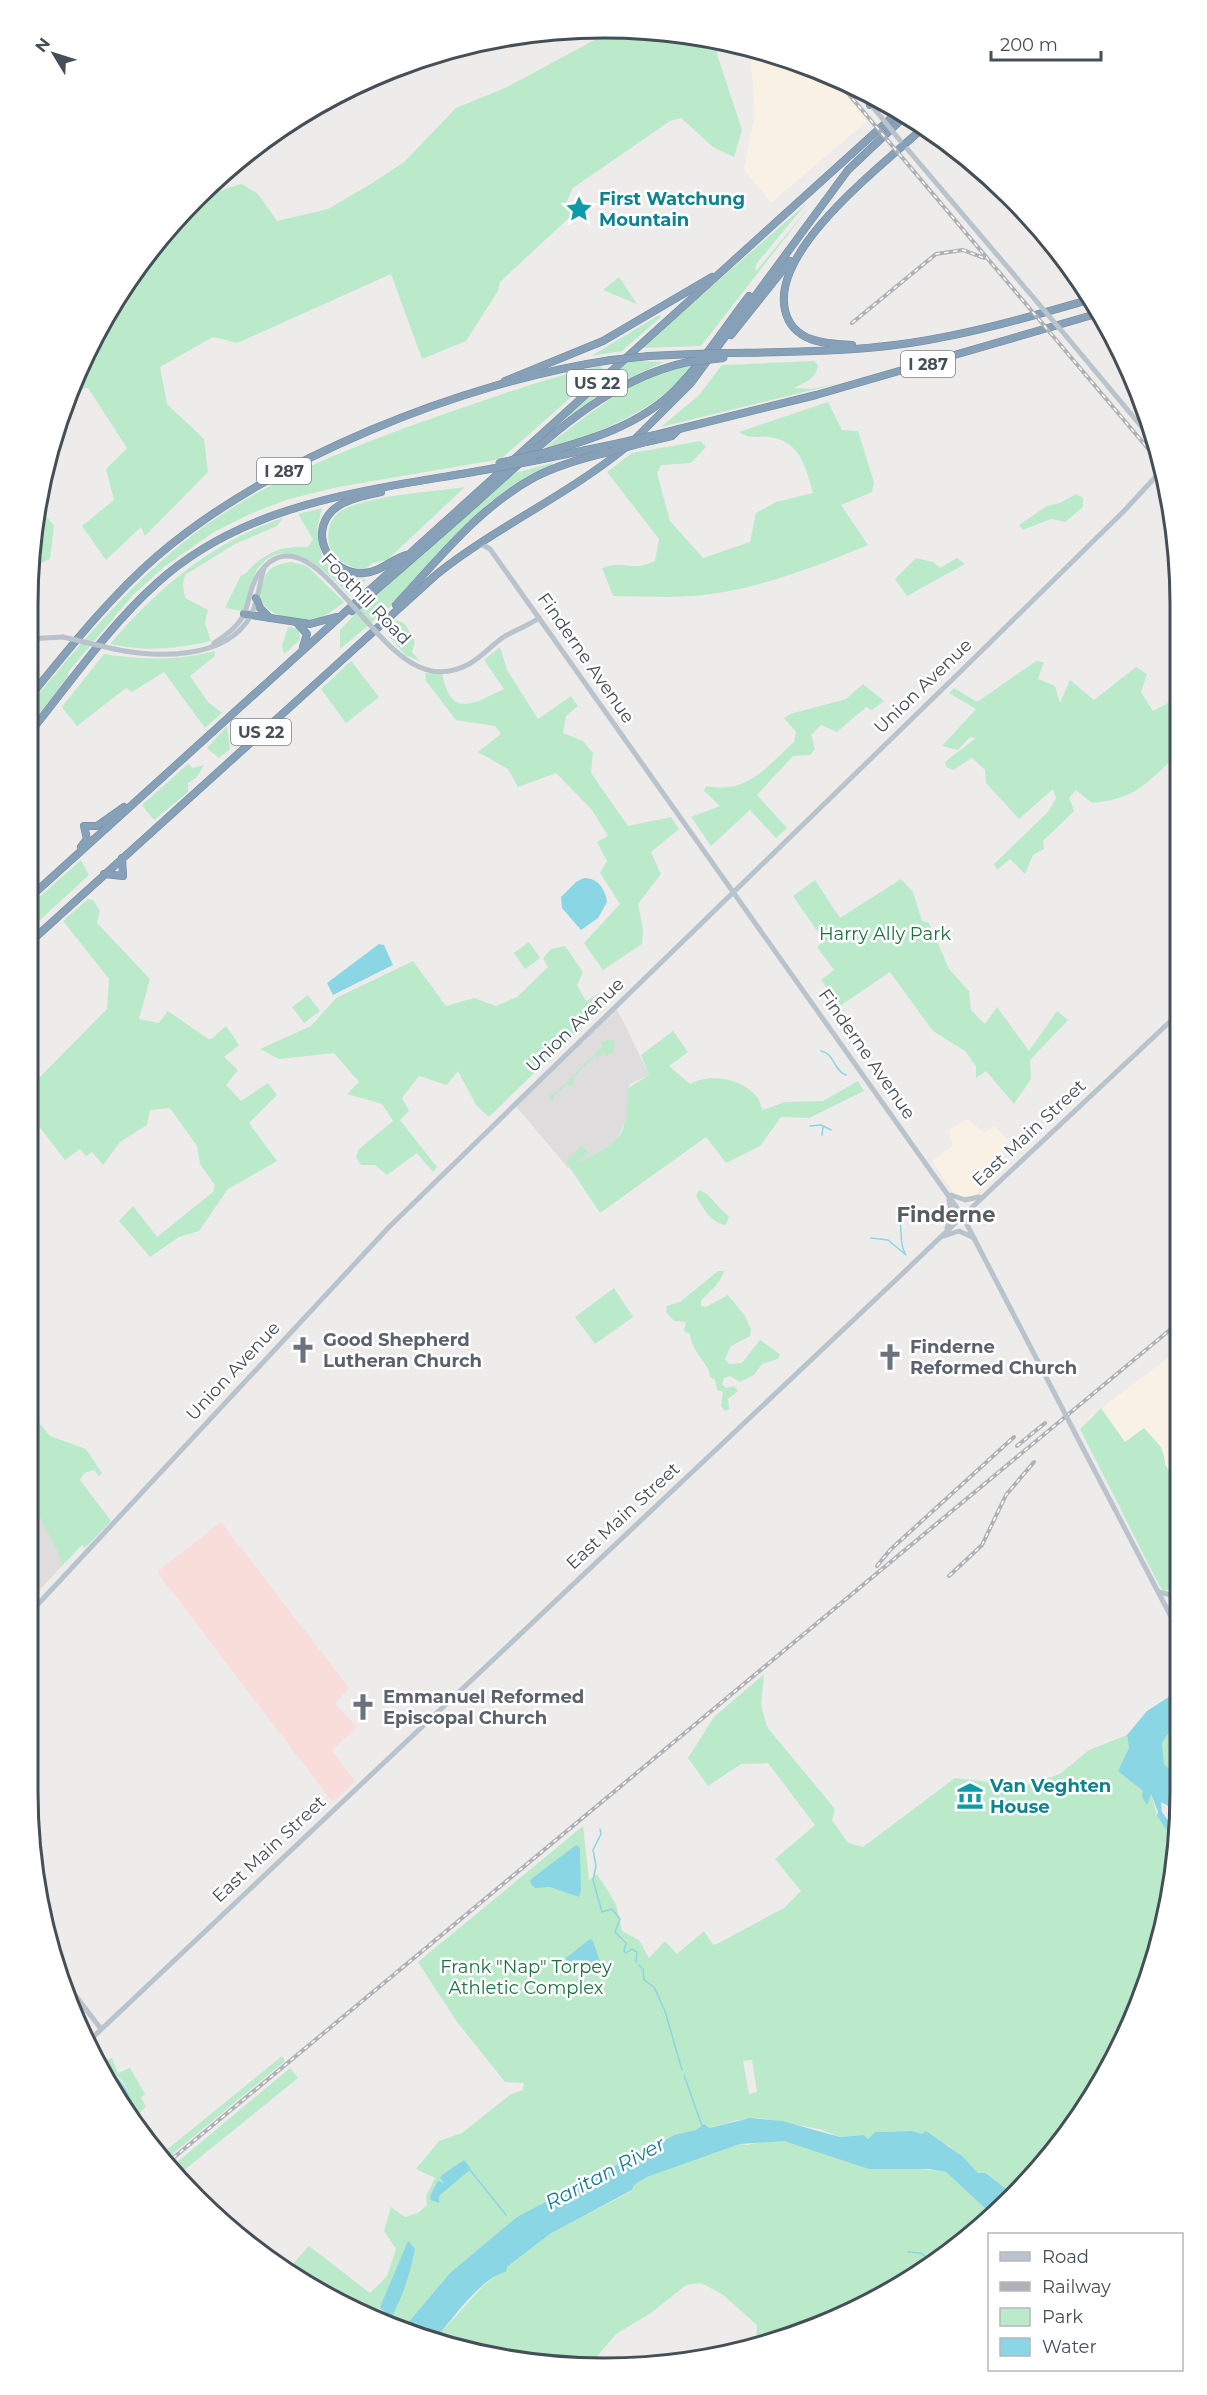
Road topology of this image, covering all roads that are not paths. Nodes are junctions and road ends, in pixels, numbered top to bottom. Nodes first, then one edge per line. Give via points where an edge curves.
1 (870, 105) edge
2 (892, 118) edge
3 (899, 121) edge
4 (918, 133) edge
5 (904, 145) junction
6 (809, 239) junction
7 (785, 255) junction
8 (716, 276) junction
9 (1082, 302) edge
10 (1091, 315) edge
11 (717, 347) junction
12 (861, 349) junction
13 (725, 356) junction
14 (473, 394) junction
15 (1140, 425) edge
16 (679, 429) junction
17 (497, 465) junction
18 (1155, 477) edge
19 (387, 487) junction
20 (493, 532) junction
21 (490, 549) junction
22 (468, 550) junction
23 (408, 555) junction
24 (264, 568) junction
25 (256, 598) junction
26 (248, 615) junction
27 (341, 615) junction
28 (270, 618) junction
29 (540, 618) junction
30 (384, 621) junction
31 (296, 623) junction
32 (38, 639) edge
33 (315, 639) junction
34 (299, 653) junction
35 (38, 687) edge
36 (38, 723) edge
37 (143, 796) junction
38 (122, 858) junction
39 (68, 863) junction
40 (104, 874) junction
41 (38, 890) edge
42 (734, 891) junction
43 (38, 935) edge
44 (1170, 1022) edge
45 (945, 1190) junction
46 (987, 1192) junction
47 (962, 1215) junction
48 (945, 1232) junction
49 (974, 1238) junction
50 (938, 1240) junction
51 (1159, 1592) junction
52 (1170, 1595) edge
53 (38, 1604) edge
54 (1170, 1614) edge
55 (77, 1998) edge
56 (101, 2029) junction
57 (93, 2036) edge

1 - 5 street, bridge
2 - 8 highway, US 22
3 - 7 highway, US 22 via 848,170
4 - 5 highway
5 - 6 highway
5 - 15 street, bridge
6 - 11 highway via 723,345
6 - 12 highway via 789,270 783,289 790,323 809,339
7 - 11 highway, US 22
7 - 17 highway, bridge via 666,398 607,432
8 - 14 highway via 701,281 603,341
8 - 23 highway, US 22
9 - 12 highway, I 287 via 982,330
10 - 16 highway, I 287 via 816,395
11 - 20 highway, US 22 via 682,393 633,442 593,472
12 - 13 highway, I 287
13 - 14 highway, I 287, bridge via 693,354 611,360
13 - 33 highway, bridge via 661,369 631,381 577,415 322,637
14 - 35 highway, I 287 via 295,465 206,517 115,596
16 - 17 highway, I 287, bridge
16 - 30 highway, bridge via 672,436 552,469 504,497 465,532
17 - 19 highway, I 287
18 - 42 street, Union Avenue
19 - 23 highway via 335,508 324,523 323,546 337,566 357,573 376,571
19 - 36 highway, I 287 via 296,506 236,530 195,553 133,607
20 - 21 street
20 - 22 highway, US 22
21 - 22 street via 481,545
21 - 29 street, Finderne Avenue
22 - 30 highway, US 22
23 - 27 highway, US 22
24 - 25 street
24 - 26 street via 256,577
24 - 29 street, Foothill Road, bridge via 282,558 301,558 316,566 399,657 430,670 451,671 469,664 503,638
25 - 26 street
25 - 28 highway
26 - 28 highway
26 - 32 street, bridge via 235,635 213,645 166,654 140,654 63,638
27 - 31 highway via 319,623
27 - 33 highway, US 22
28 - 31 highway
29 - 42 street, Finderne Avenue
30 - 38 highway, US 22
31 - 34 highway via 307,634
33 - 34 highway, US 22
34 - 37 highway, US 22
37 - 39 highway, US 22
37 - 39 highway via 97,826 84,826 86,842
38 - 40 highway, US 22
38 - 40 highway via 123,876
39 - 41 highway, US 22
40 - 43 highway, US 22
42 - 45 street, Finderne Avenue
42 - 53 street, Union Avenue via 389,1227
44 - 46 street, East Main Street
45 - 46 street via 965,1200
45 - 47 street, Finderne Avenue
45 - 48 street via 952,1215
46 - 47 street, East Main Street
47 - 48 street, East Main Street
47 - 49 street, Finderne Avenue
48 - 50 street, East Main Street
49 - 50 street via 959,1231
49 - 51 street, Finderne Avenue, bridge
50 - 56 street, East Main Street
51 - 52 street
51 - 54 street, Finderne Avenue
55 - 56 street
56 - 57 street, East Main Street

